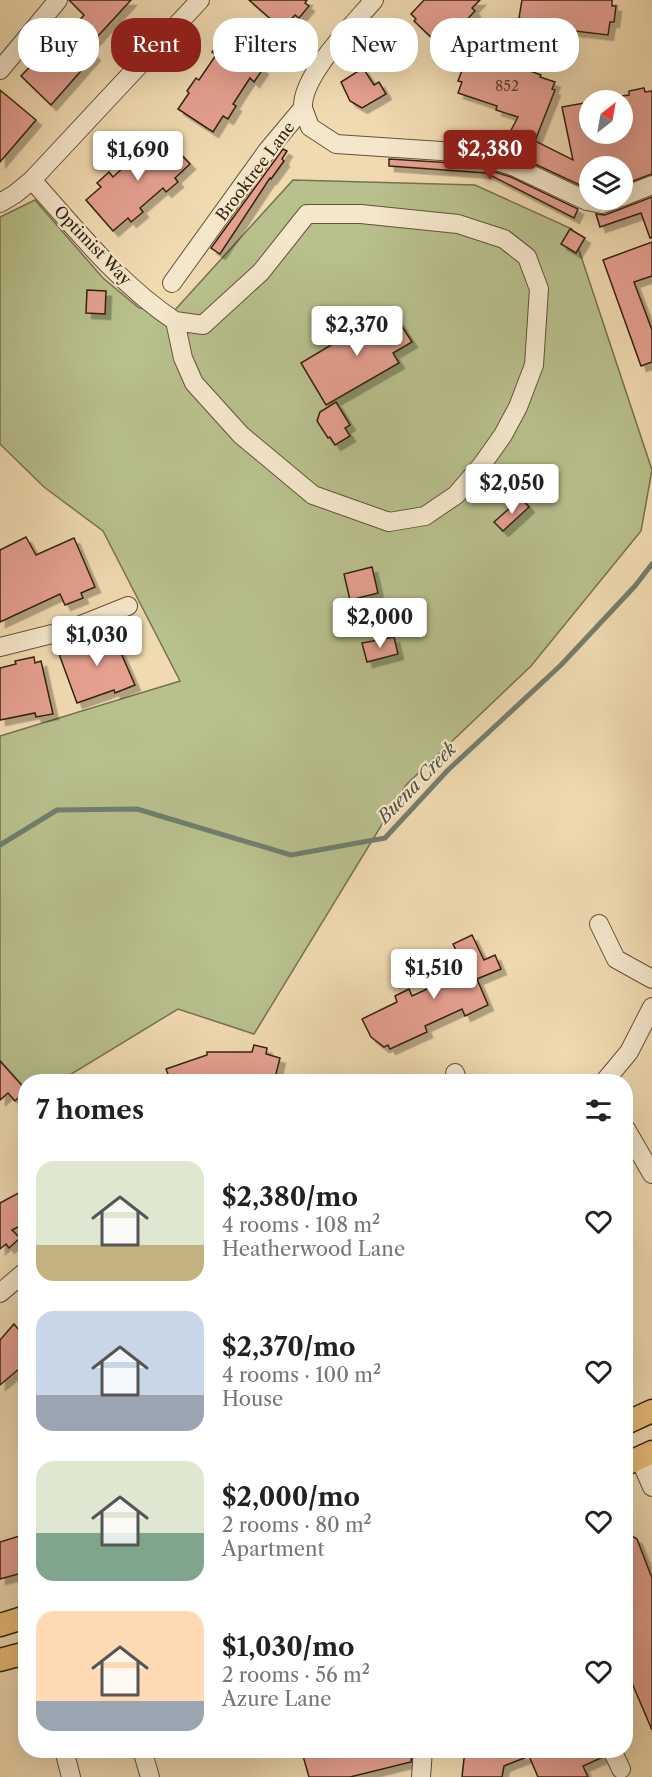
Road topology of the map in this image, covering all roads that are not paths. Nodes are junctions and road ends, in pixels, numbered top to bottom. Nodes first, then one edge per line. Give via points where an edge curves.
1 (58, 0) edge
2 (200, 0) edge
3 (374, 0) edge
4 (0, 70) edge
5 (303, 108) junction
6 (32, 180) junction
7 (652, 185) edge
8 (633, 192) edge
9 (579, 197) edge
10 (0, 203) edge
11 (172, 283) dead end
12 (175, 321) junction
13 (128, 606) dead end
14 (0, 647) edge
15 (599, 924) dead end
16 (652, 979) edge
17 (652, 1007) edge
18 (611, 1074) edge
19 (633, 1141) edge
20 (652, 1174) edge
21 (18, 1278) edge
22 (0, 1293) edge
23 (652, 1411) edge
24 (633, 1420) edge
25 (639, 1458) edge
26 (652, 1487) edge
27 (18, 1619) edge
28 (0, 1625) edge
29 (18, 1655) edge
30 (0, 1660) edge
31 (66, 1758) edge
32 (144, 1758) edge
33 (422, 1758) edge
34 (616, 1758) edge
35 (621, 1769) dead end
36 (71, 1777) edge
37 (150, 1777) edge
38 (421, 1777) edge

1 - 4 street
2 - 6 street
3 - 5 street, Brooktree Lane via 318,67 302,99
5 - 9 street via 310,127 336,144 471,153 515,166
5 - 11 street, Brooktree Lane via 267,151
6 - 10 street
6 - 12 street, Optimist Way via 114,270
7 - 8 street
12 - 12 street via 183,358 194,383 241,435 312,495 389,522 425,516 456,495 503,435 534,365 539,289 526,257 504,239 458,224 361,213 307,214 261,272 203,325
13 - 14 street via 68,630
15 - 16 street via 616,959
17 - 18 street via 629,1053
19 - 20 street
21 - 22 street
23 - 24 main road
25 - 26 street
27 - 28 main road
29 - 30 main road
31 - 36 street
32 - 37 street
33 - 38 street
34 - 35 street

